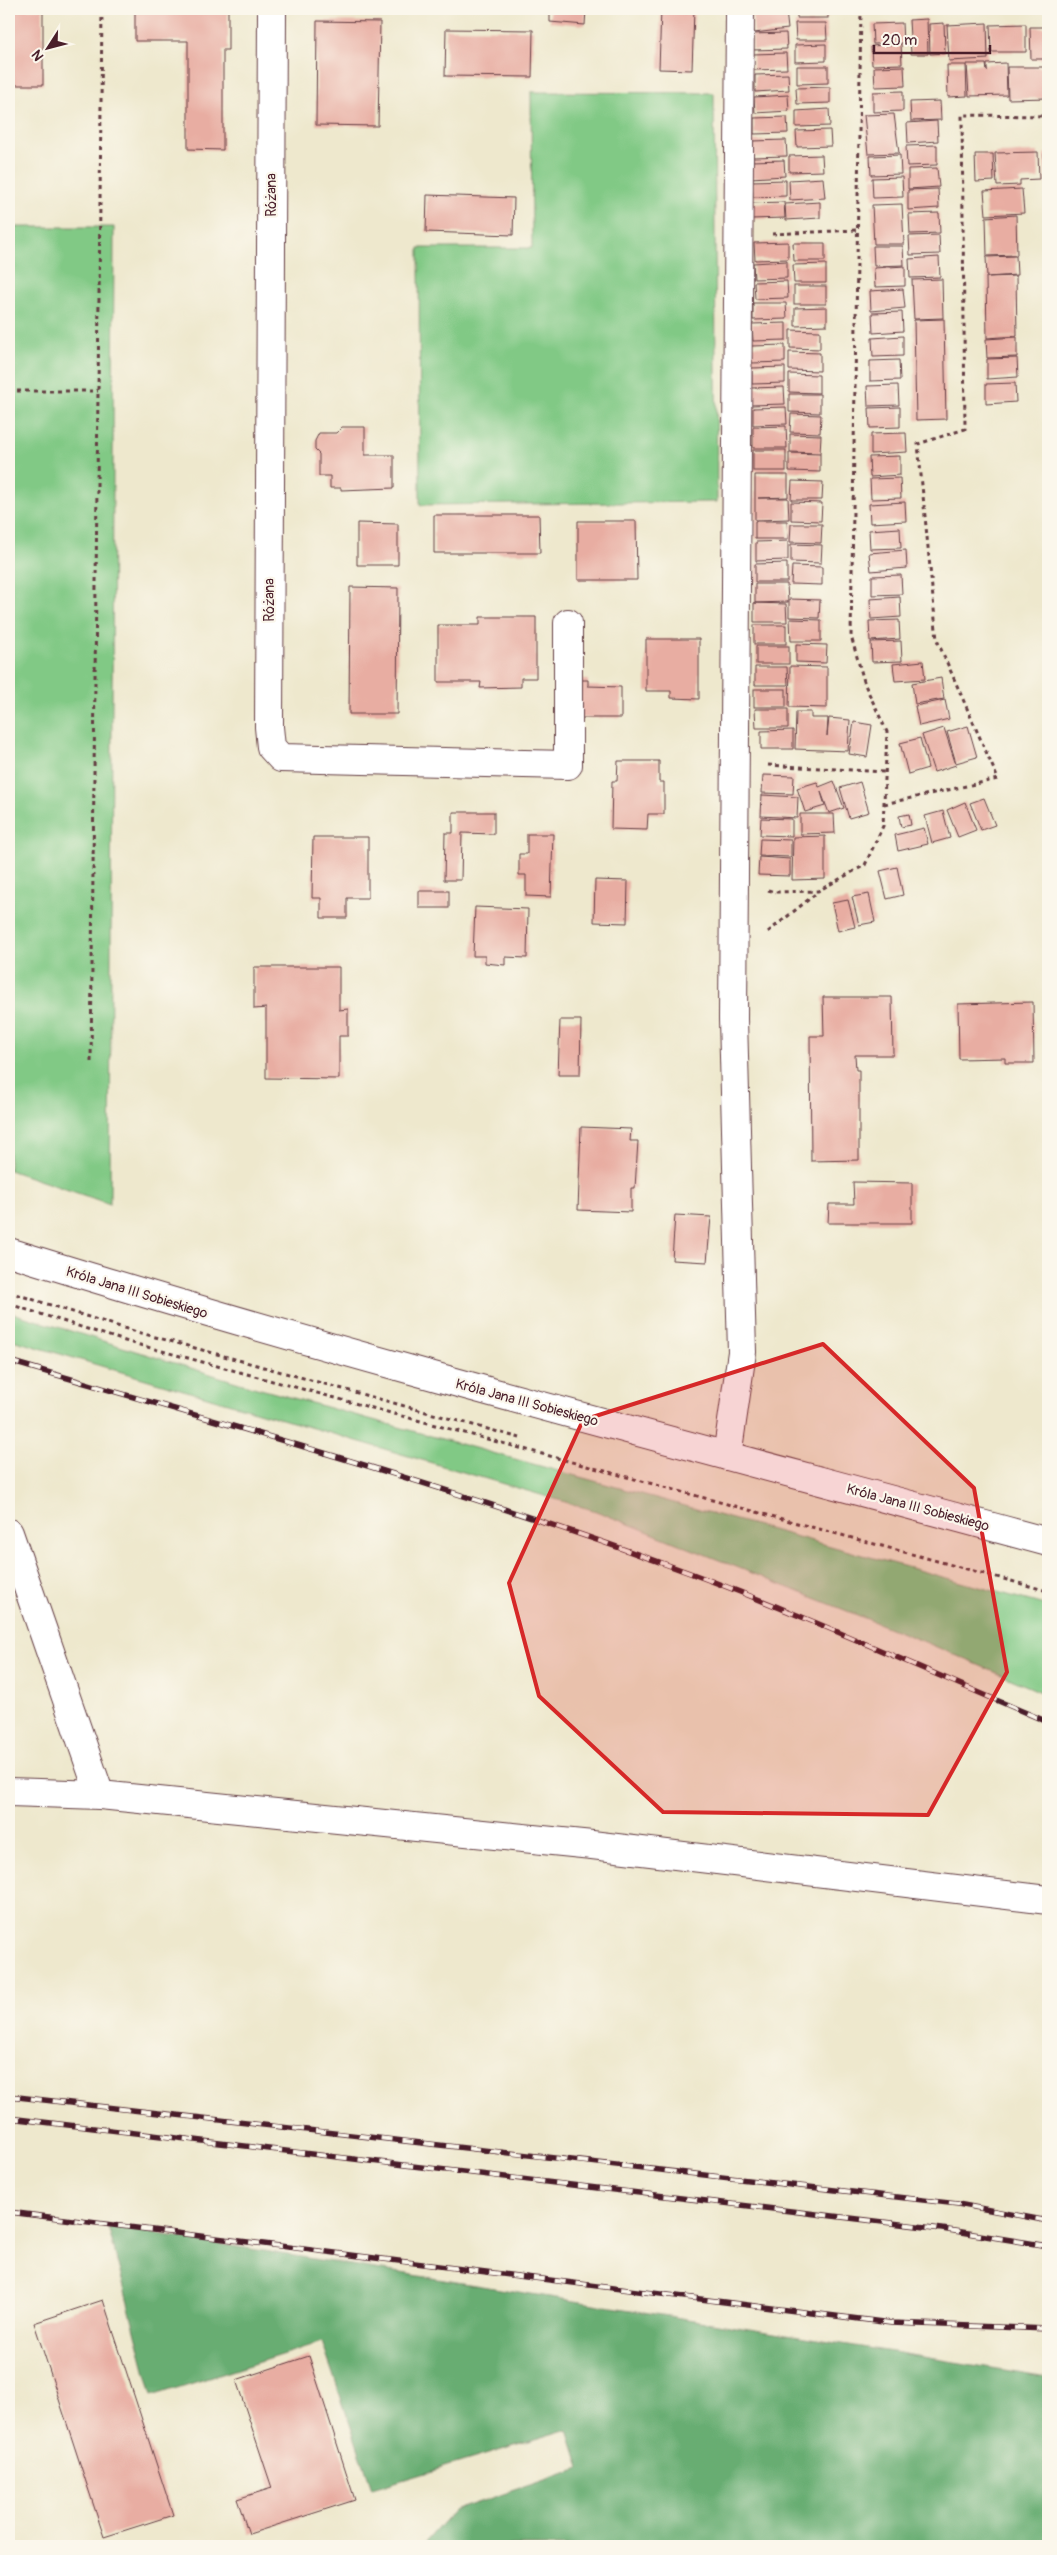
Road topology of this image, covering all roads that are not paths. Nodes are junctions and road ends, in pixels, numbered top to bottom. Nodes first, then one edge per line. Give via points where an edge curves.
1 (272, 9) edge
2 (740, 9) edge
3 (568, 623) dead end
4 (9, 1252) edge
5 (727, 1456) junction
6 (9, 1533) edge
7 (1048, 1542) edge
8 (9, 1792) edge
9 (100, 1796) junction
10 (1048, 1900) edge

1 - 3 street, Różana via 268,727 271,747 281,758 568,765
2 - 5 street via 734,990 742,1352
4 - 5 street, Króla Jana III Sobieskiego via 323,1346
5 - 7 street, Króla Jana III Sobieskiego
6 - 9 street
8 - 9 street
9 - 10 street via 592,1845

